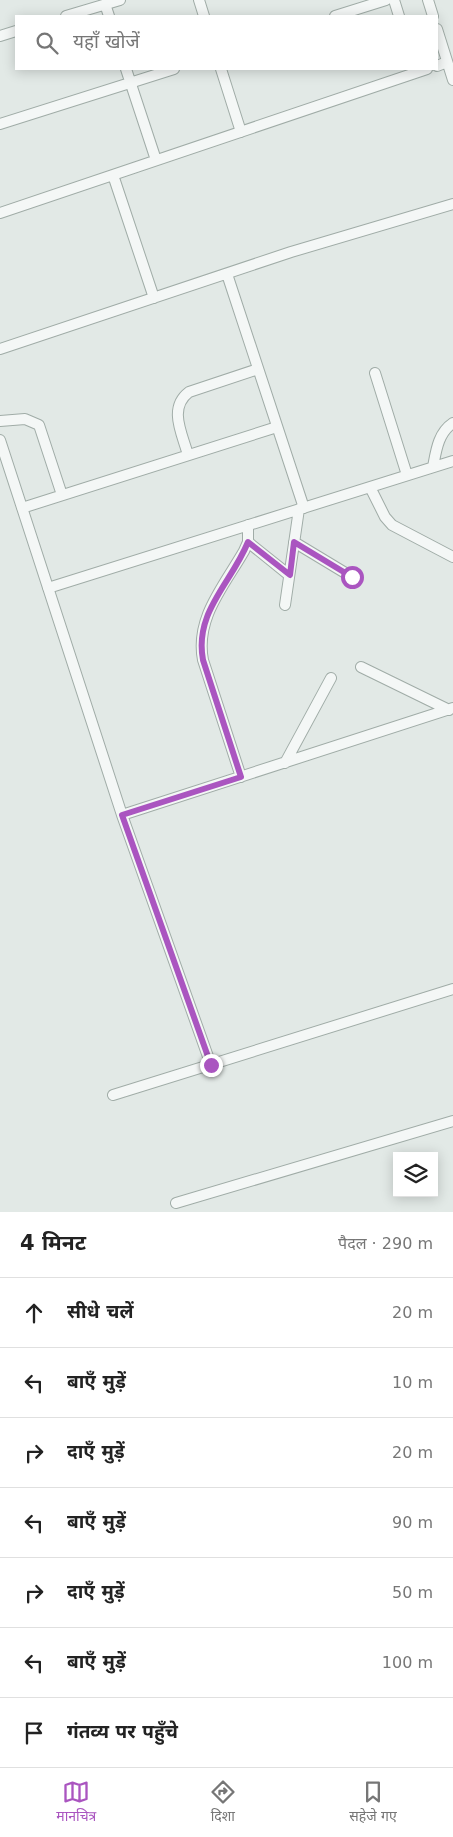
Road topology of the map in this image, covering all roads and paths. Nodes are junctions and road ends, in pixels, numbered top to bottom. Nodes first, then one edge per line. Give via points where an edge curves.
1 (120, 0) edge
2 (199, 0) edge
3 (386, 0) edge
4 (394, 0) edge
5 (428, 0) edge
6 (105, 4) junction
7 (69, 15) edge
8 (109, 15) edge
9 (204, 15) edge
10 (338, 15) edge
11 (399, 15) edge
12 (433, 15) edge
13 (15, 31) edge
14 (438, 32) edge
15 (0, 36) edge
16 (447, 62) junction
17 (438, 66) edge
18 (126, 70) edge
19 (171, 70) edge
20 (221, 70) edge
21 (416, 71) edge
22 (453, 80) edge
23 (131, 83) junction
24 (0, 124) edge
25 (241, 132) junction
26 (156, 160) junction
27 (113, 174) junction
28 (453, 204) edge
29 (0, 212) edge
30 (226, 274) junction
31 (154, 298) junction
32 (0, 349) edge
33 (258, 369) junction
34 (375, 373) dead end
35 (0, 421) edge
36 (453, 423) edge
37 (277, 427) junction
38 (0, 440) edge
39 (188, 455) junction
40 (453, 461) edge
41 (432, 467) junction
42 (407, 475) junction
43 (370, 487) junction
44 (62, 495) junction
45 (22, 508) junction
46 (302, 508) junction
47 (248, 525) junction
48 (248, 542) junction
49 (294, 542) junction
50 (453, 557) edge
51 (290, 575) junction
52 (352, 577) dead end
53 (48, 588) junction
54 (285, 604) dead end
55 (361, 667) dead end
56 (331, 678) dead end
57 (451, 709) edge
58 (284, 763) junction
59 (241, 777) junction
60 (122, 815) junction
61 (453, 989) edge
62 (211, 1065) junction
63 (113, 1095) dead end
64 (453, 1121) edge
65 (176, 1203) dead end

1 - 6 lane
2 - 9 lane
3 - 10 lane
4 - 11 lane
5 - 12 lane
6 - 7 lane
6 - 8 lane
13 - 15 lane
14 - 16 lane
16 - 17 lane
16 - 22 lane
18 - 23 lane
19 - 23 lane
20 - 25 lane
21 - 25 lane
23 - 24 lane
23 - 26 lane
25 - 26 lane
26 - 27 lane
27 - 29 lane
27 - 31 lane
28 - 30 lane
30 - 31 lane
30 - 33 lane
31 - 32 lane
33 - 37 lane
33 - 39 lane via 180,398 178,419
34 - 42 lane
35 - 44 lane via 25,419 39,425
36 - 41 lane via 438,442
37 - 39 lane
37 - 46 lane
38 - 45 lane
39 - 44 lane
40 - 41 lane
41 - 42 lane
42 - 43 lane
43 - 46 lane
43 - 50 lane via 392,525
44 - 45 lane
45 - 53 lane
46 - 47 lane
46 - 49 lane
47 - 48 lane
47 - 53 lane
48 - 51 lane
48 - 59 lane via 209,611 200,643
49 - 51 lane
49 - 52 lane
51 - 54 lane
53 - 60 lane
55 - 57 lane
56 - 58 lane
57 - 58 lane
58 - 59 lane
59 - 60 lane
60 - 62 lane
61 - 62 lane
62 - 63 lane
64 - 65 lane

